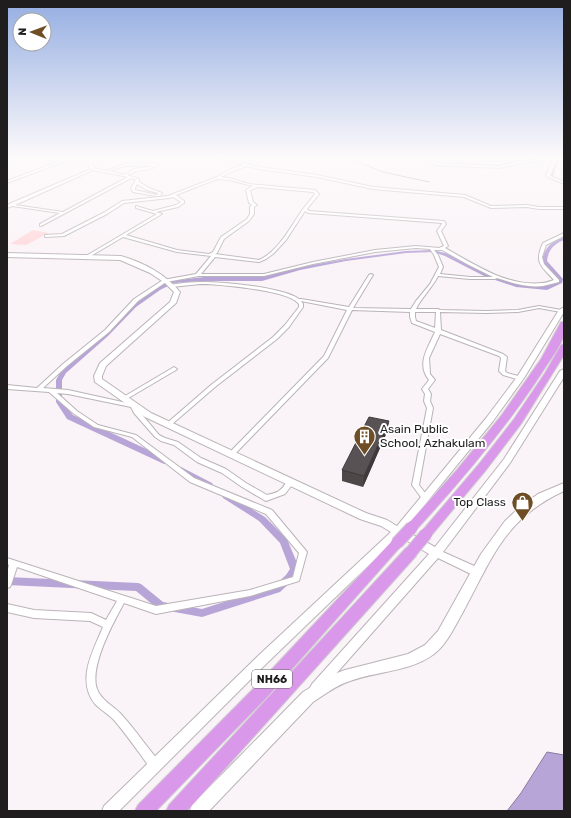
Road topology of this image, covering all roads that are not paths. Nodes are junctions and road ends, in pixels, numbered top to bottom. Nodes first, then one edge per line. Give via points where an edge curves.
1 (28, 196) edge
2 (95, 196) edge
3 (170, 196) edge
4 (171, 196) edge
5 (249, 196) edge
6 (317, 196) edge
7 (465, 196) edge
8 (8, 205) edge
9 (137, 207) dead end
10 (564, 208) edge
11 (305, 209) junction
12 (155, 211) junction
13 (64, 213) junction
14 (41, 225) dead end
15 (564, 234) edge
16 (46, 236) dead end
17 (124, 236) junction
18 (431, 248) junction
19 (442, 248) junction
20 (7, 255) edge
21 (208, 255) junction
22 (88, 256) junction
23 (213, 256) junction
24 (198, 275) junction
25 (371, 275) dead end
26 (437, 275) junction
27 (497, 278) junction
28 (168, 283) junction
29 (186, 285) junction
30 (301, 300) junction
31 (350, 310) junction
32 (438, 310) junction
33 (563, 310) edge
34 (413, 312) junction
35 (564, 324) edge
36 (438, 332) junction
37 (564, 347) edge
38 (174, 368) dead end
39 (564, 371) edge
40 (520, 378) junction
41 (7, 387) edge
42 (38, 390) junction
43 (51, 391) junction
44 (123, 398) junction
45 (134, 406) junction
46 (168, 424) junction
47 (231, 454) junction
48 (291, 482) junction
49 (564, 487) edge
50 (425, 498) junction
51 (397, 537) junction
52 (436, 553) junction
53 (10, 562) edge
54 (477, 572) junction
55 (7, 585) edge
56 (122, 599) junction
57 (7, 608) edge
58 (108, 625) junction
59 (308, 697) junction
60 (155, 765) junction
61 (109, 811) edge
62 (144, 811) edge
63 (175, 811) edge
64 (198, 811) edge

1 - 8 street
2 - 13 street
3 - 16 street via 123,202 106,214 63,235
4 - 12 street via 182,202
5 - 21 street via 251,203 255,205 248,220 222,238 215,253
6 - 11 street
7 - 10 street via 491,207
8 - 13 street
9 - 12 street
11 - 19 street via 308,212 327,214 443,222 439,231 446,246
11 - 23 street via 290,233 263,260 255,262
12 - 17 street via 160,214
13 - 14 street
15 - 27 street via 544,244 540,257 542,264 557,281 549,285 526,284
17 - 21 street via 177,251
17 - 22 street
18 - 19 street
18 - 24 street via 375,251 264,276
18 - 26 street via 441,267
19 - 27 street
20 - 22 street
21 - 23 street
22 - 28 street via 131,261
23 - 24 street
24 - 28 street
24 - 29 street
25 - 31 street
26 - 27 street
26 - 34 street
28 - 29 street
28 - 42 street via 136,300 102,336
28 - 44 street via 177,292 173,303 99,371 98,380
29 - 30 street via 201,283 240,286 283,293
30 - 31 street
30 - 46 street via 301,307 275,338
31 - 34 street via 385,309
31 - 47 street via 326,357
32 - 33 street
32 - 34 street
32 - 36 street
33 - 40 street
34 - 36 street via 414,322
35 - 51 highway, NH66, bridge via 515,406 474,459 412,527
36 - 40 street via 501,355 504,357 502,371
36 - 50 street via 426,358 425,369 432,380 425,389 430,408 415,485
37 - 63 highway, NH66, bridge via 522,416 487,464 411,552
38 - 44 street
39 - 52 street via 507,461
40 - 50 street
41 - 42 street
42 - 43 street
43 - 45 street via 68,392
43 - 56 street via 96,426 134,436 192,480 269,512 303,552 296,579 250,593 156,610
44 - 45 street
45 - 46 street
45 - 48 street via 136,412 157,436 176,443 199,460 224,471 266,498 283,492
46 - 47 street
47 - 48 street
48 - 51 street via 363,516 384,523
49 - 54 main road via 529,505 507,525
50 - 51 street
51 - 52 street
51 - 60 street via 262,660
51 - 62 highway, NH66 via 263,690
52 - 54 street
52 - 59 street
53 - 55 street
53 - 56 street
54 - 59 main road via 438,641 427,651 411,660 351,674 327,684
56 - 58 street
57 - 58 street via 34,614 92,617
58 - 60 street via 93,662 92,691 116,716
59 - 64 main road
60 - 61 street

